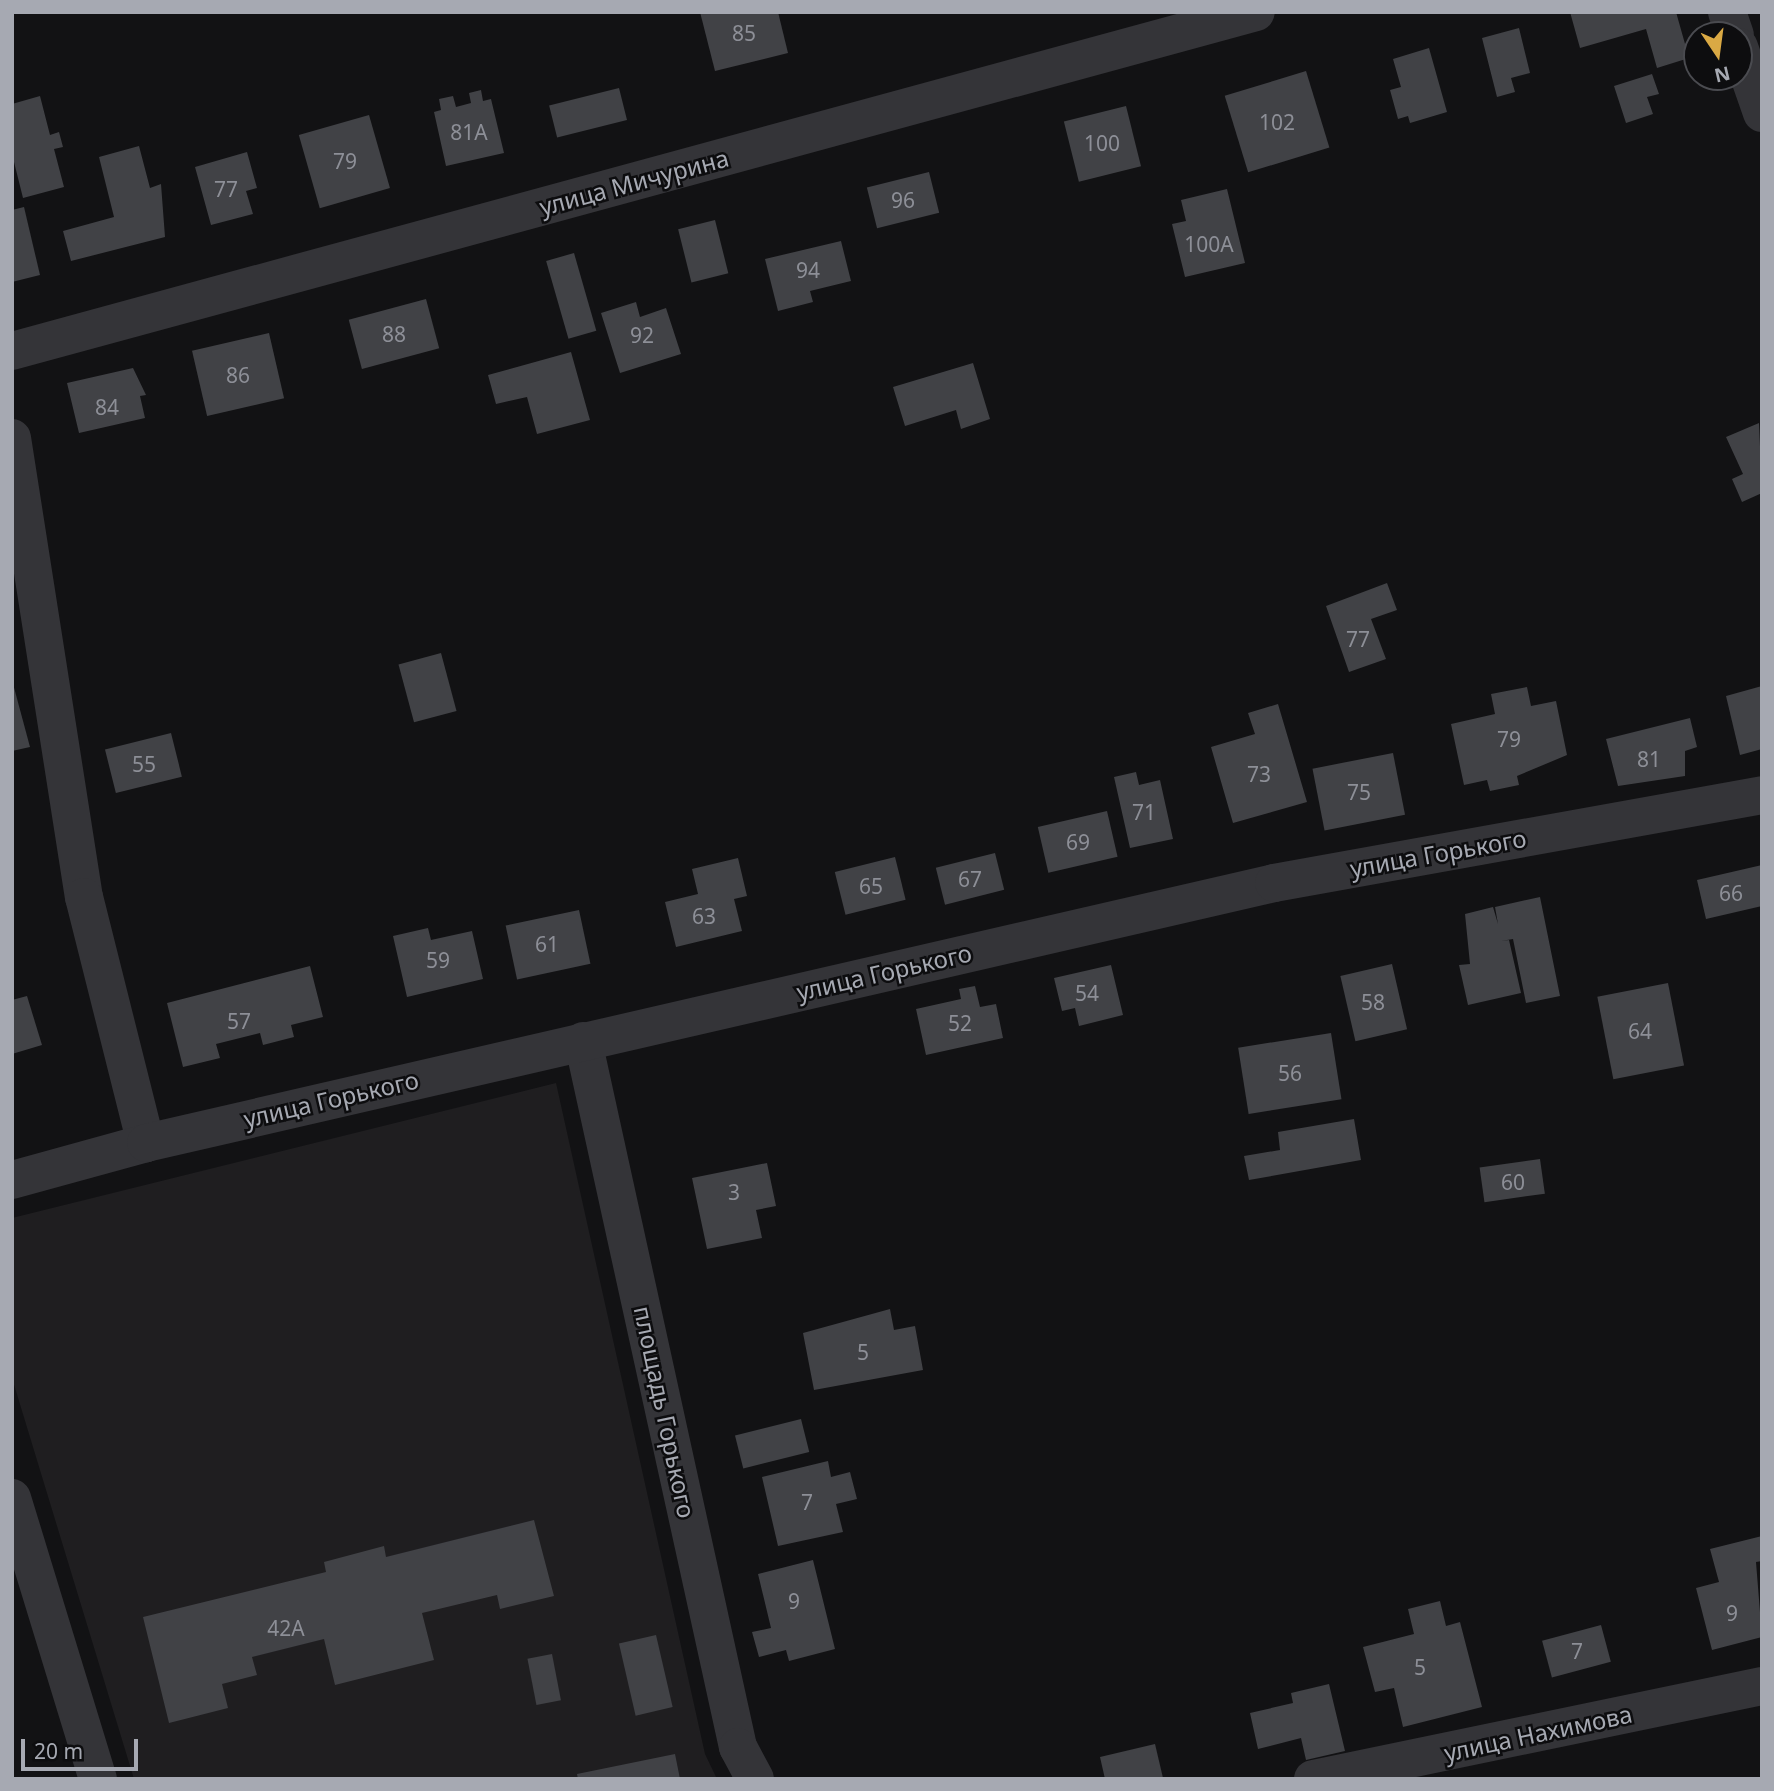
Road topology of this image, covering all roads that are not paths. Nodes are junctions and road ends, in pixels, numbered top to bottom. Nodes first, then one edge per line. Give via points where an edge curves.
1 (1256, 12) edge
2 (1753, 87) edge
3 (1762, 113) edge
4 (12, 351) edge
5 (12, 438) edge
6 (1762, 796) edge
7 (583, 1041) junction
8 (146, 1143) junction
9 (12, 1180) edge
10 (12, 1498) edge
11 (1762, 1686) edge
12 (98, 1779) edge
13 (755, 1779) edge
14 (1313, 1779) edge

1 - 4 street, улица Мичурина
2 - 3 street
5 - 8 street via 84,897
6 - 7 street, улица Горького via 1274,883
7 - 8 street, улица Горького
7 - 13 street, площадь Горького via 738,1747
8 - 9 street, улица Горького
10 - 12 street
11 - 14 street, улица Нахимова

